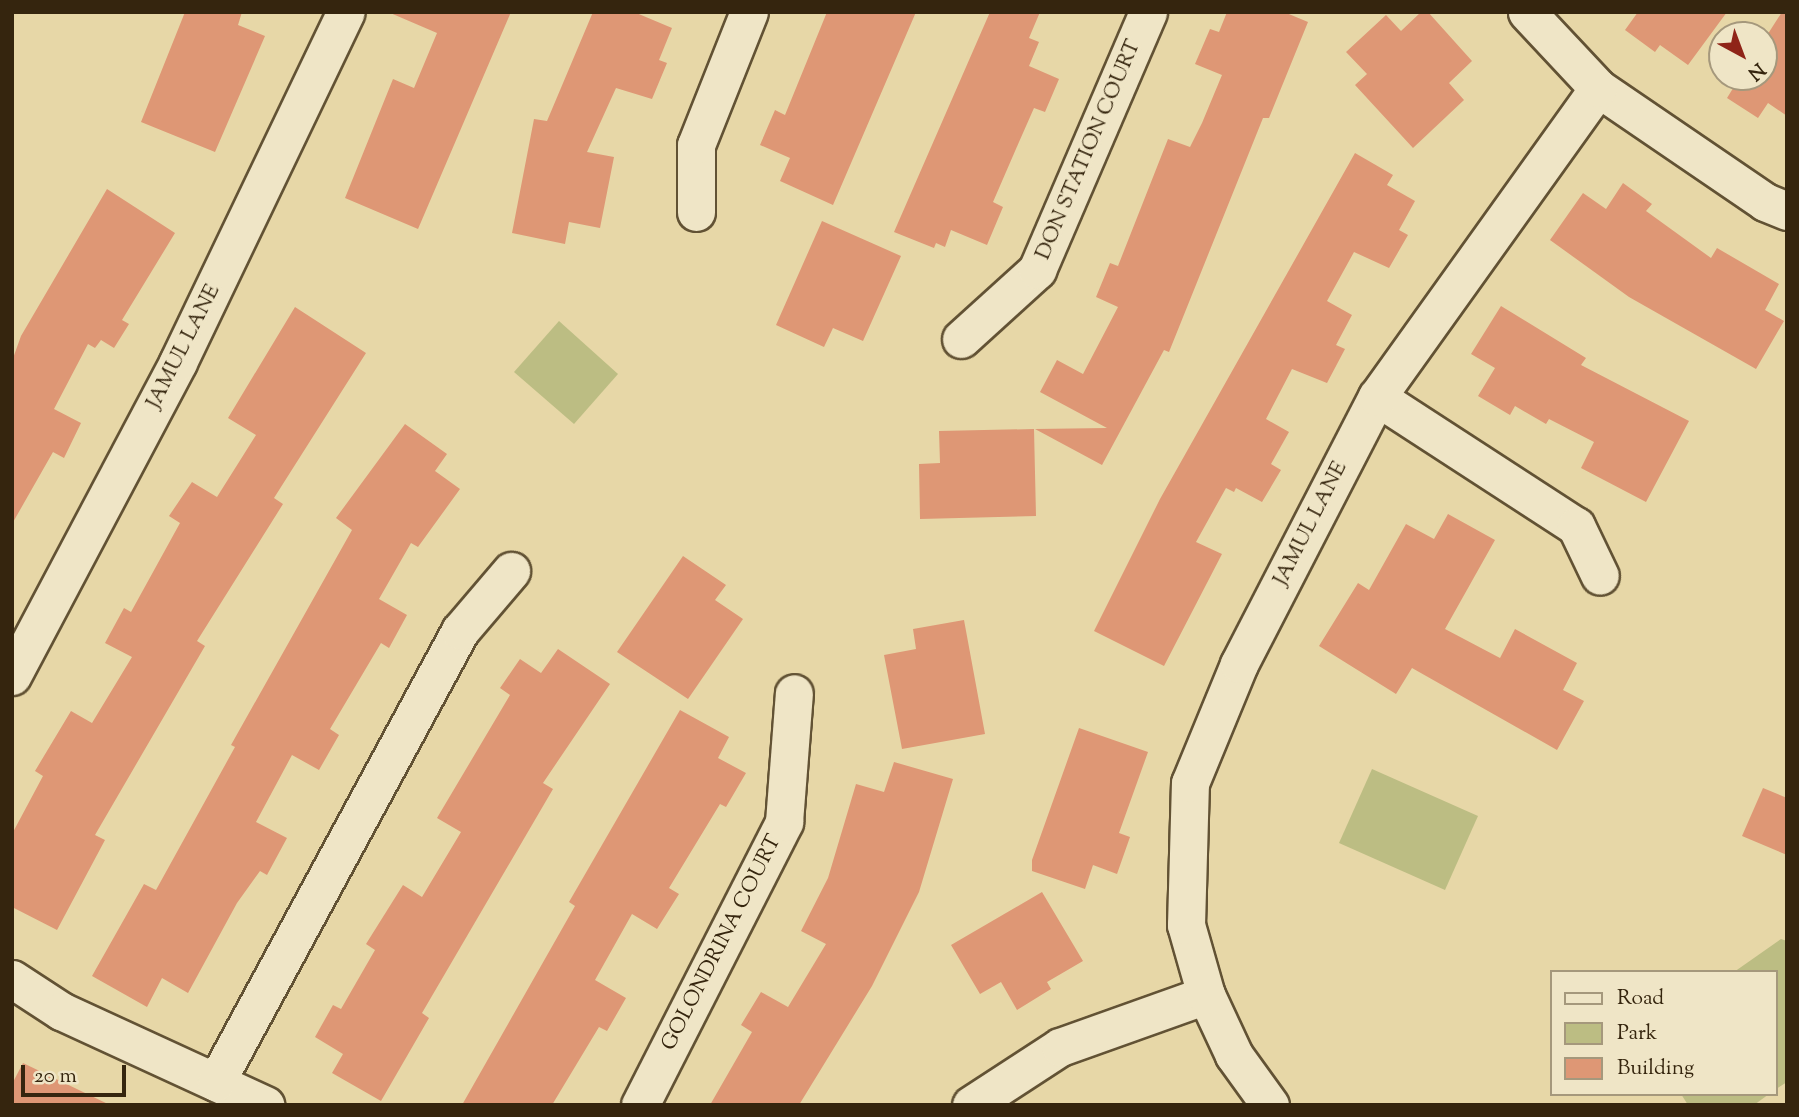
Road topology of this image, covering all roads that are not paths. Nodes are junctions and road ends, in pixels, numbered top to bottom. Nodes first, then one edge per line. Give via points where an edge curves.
1 (346, 12) edge
2 (749, 12) edge
3 (1148, 12) edge
4 (1527, 12) edge
5 (1598, 88) junction
6 (1787, 211) edge
7 (695, 212) dead end
8 (961, 339) dead end
9 (1377, 397) junction
10 (511, 571) dead end
11 (1600, 576) dead end
12 (12, 676) edge
13 (794, 693) dead end
14 (12, 979) edge
15 (1206, 995) junction
16 (216, 1082) junction
17 (265, 1105) edge
18 (640, 1105) edge
19 (971, 1105) edge
20 (1270, 1105) edge

1 - 12 street, JAMUL LANE via 178,362
2 - 7 street via 696,145
3 - 8 street, DON STATION COURT via 1037,270
4 - 5 street
5 - 6 street via 1765,202
5 - 9 street, JAMUL LANE
9 - 11 street via 1576,526
9 - 15 street, JAMUL LANE via 1239,664 1190,783 1186,925
10 - 16 street via 460,631
13 - 18 street, GOLONDRINA COURT via 784,822
14 - 16 street via 61,1011
15 - 19 street via 1060,1047
15 - 20 street, JAMUL LANE via 1234,1055
16 - 17 street

